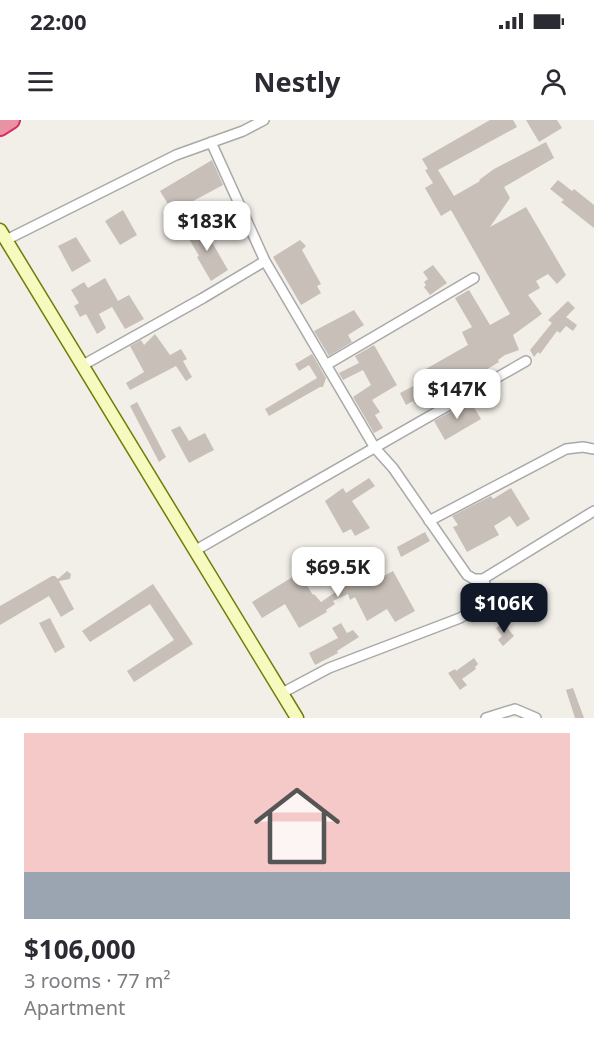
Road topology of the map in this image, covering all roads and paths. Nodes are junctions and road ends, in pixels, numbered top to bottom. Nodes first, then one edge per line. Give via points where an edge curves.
1 (11, 120) edge
2 (237, 120) edge
3 (264, 120) edge
4 (0, 127) edge
5 (243, 131) junction
6 (211, 142) junction
7 (3, 235) edge
8 (265, 261) junction
9 (474, 278) dead end
10 (526, 361) dead end
11 (83, 365) junction
12 (326, 365) junction
13 (375, 448) junction
14 (594, 449) edge
15 (594, 511) edge
16 (429, 521) junction
17 (196, 550) junction
18 (483, 579) junction
19 (282, 693) junction
20 (297, 718) edge
21 (486, 718) edge
22 (536, 718) edge

1 - 4 highway
2 - 5 street
3 - 5 street
5 - 6 street
6 - 7 street
6 - 8 street
7 - 11 street
8 - 11 street
8 - 12 street
9 - 12 street
10 - 13 street
11 - 17 street
12 - 13 street
13 - 16 street
13 - 17 street
14 - 16 street via 566,448
15 - 18 street
16 - 18 street via 467,575
17 - 19 street
18 - 19 street via 487,598 460,618 329,668
19 - 20 street
21 - 22 street via 515,709

